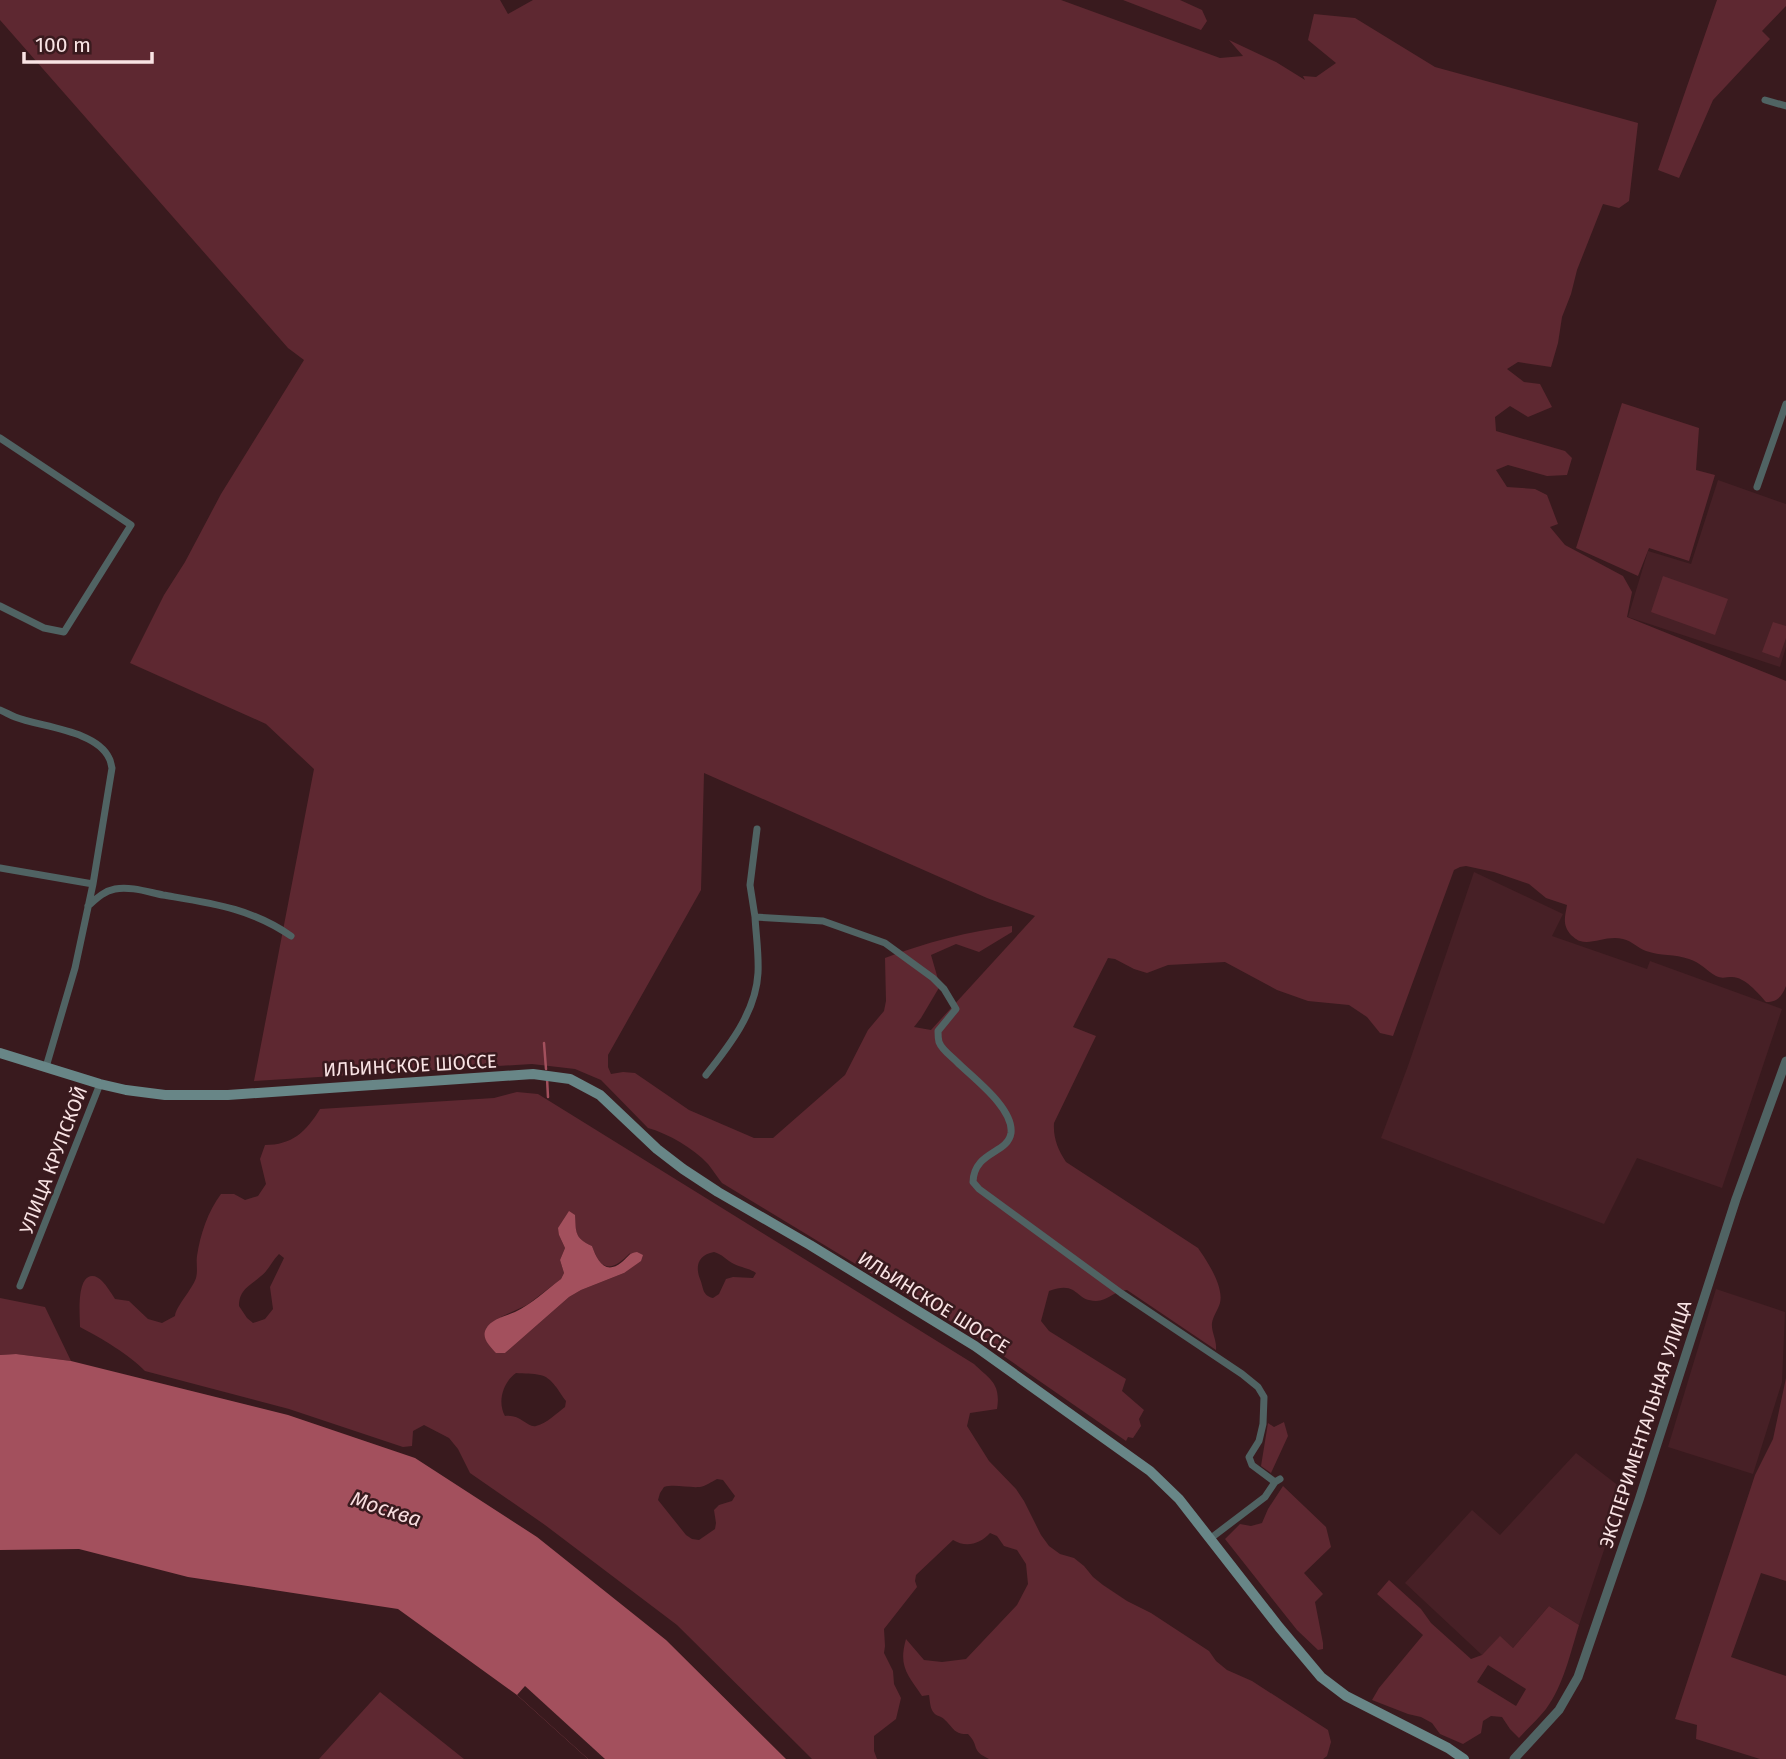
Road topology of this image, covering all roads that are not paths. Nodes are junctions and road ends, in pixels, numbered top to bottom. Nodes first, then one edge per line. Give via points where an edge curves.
1 (1765, 100) dead end
2 (1786, 106) edge
3 (1786, 404) edge
4 (0, 438) edge
5 (1756, 487) dead end
6 (0, 606) edge
7 (0, 710) edge
8 (757, 829) dead end
9 (0, 868) edge
10 (93, 884) junction
11 (88, 907) junction
12 (755, 917) junction
13 (291, 936) dead end
14 (0, 1053) edge
15 (1786, 1061) edge
16 (46, 1067) junction
17 (706, 1075) dead end
18 (100, 1084) junction
19 (20, 1286) dead end
20 (1211, 1538) junction
21 (1464, 1759) edge
22 (1514, 1759) edge

1 - 2 street
3 - 5 street
4 - 6 street via 131,525 64,632 44,628
7 - 10 street via 88,738 109,757 112,768
8 - 12 street via 750,885
9 - 10 street
10 - 11 street
11 - 13 street via 114,889 131,889 229,906
11 - 16 street
12 - 17 street via 758,974 750,1008
12 - 20 street via 823,921 885,943 933,978 956,1009 937,1031 939,1042 994,1097 1008,1117 1011,1131 1005,1144 976,1165 973,1182 1121,1293 1258,1387 1264,1397 1263,1424 1249,1457 1252,1465 1277,1481 1265,1497
14 - 16 main road, ИЛЬИНСКОЕ ШОССЕ
15 - 22 street, ЭКСПЕРИМЕНТАЛЬНАЯ УЛИЦА via 1578,1676 1559,1710
16 - 18 main road, ИЛЬИНСКОЕ ШОССЕ
18 - 19 street, УЛИЦА КРУПСКОЙ
18 - 20 main road, ИЛЬИНСКОЕ ШОССЕ via 165,1095 228,1095 533,1074 570,1079 600,1095 683,1169 975,1346 1150,1471
20 - 21 main road, ИЛЬИНСКОЕ ШОССЕ via 1321,1677 1346,1696

